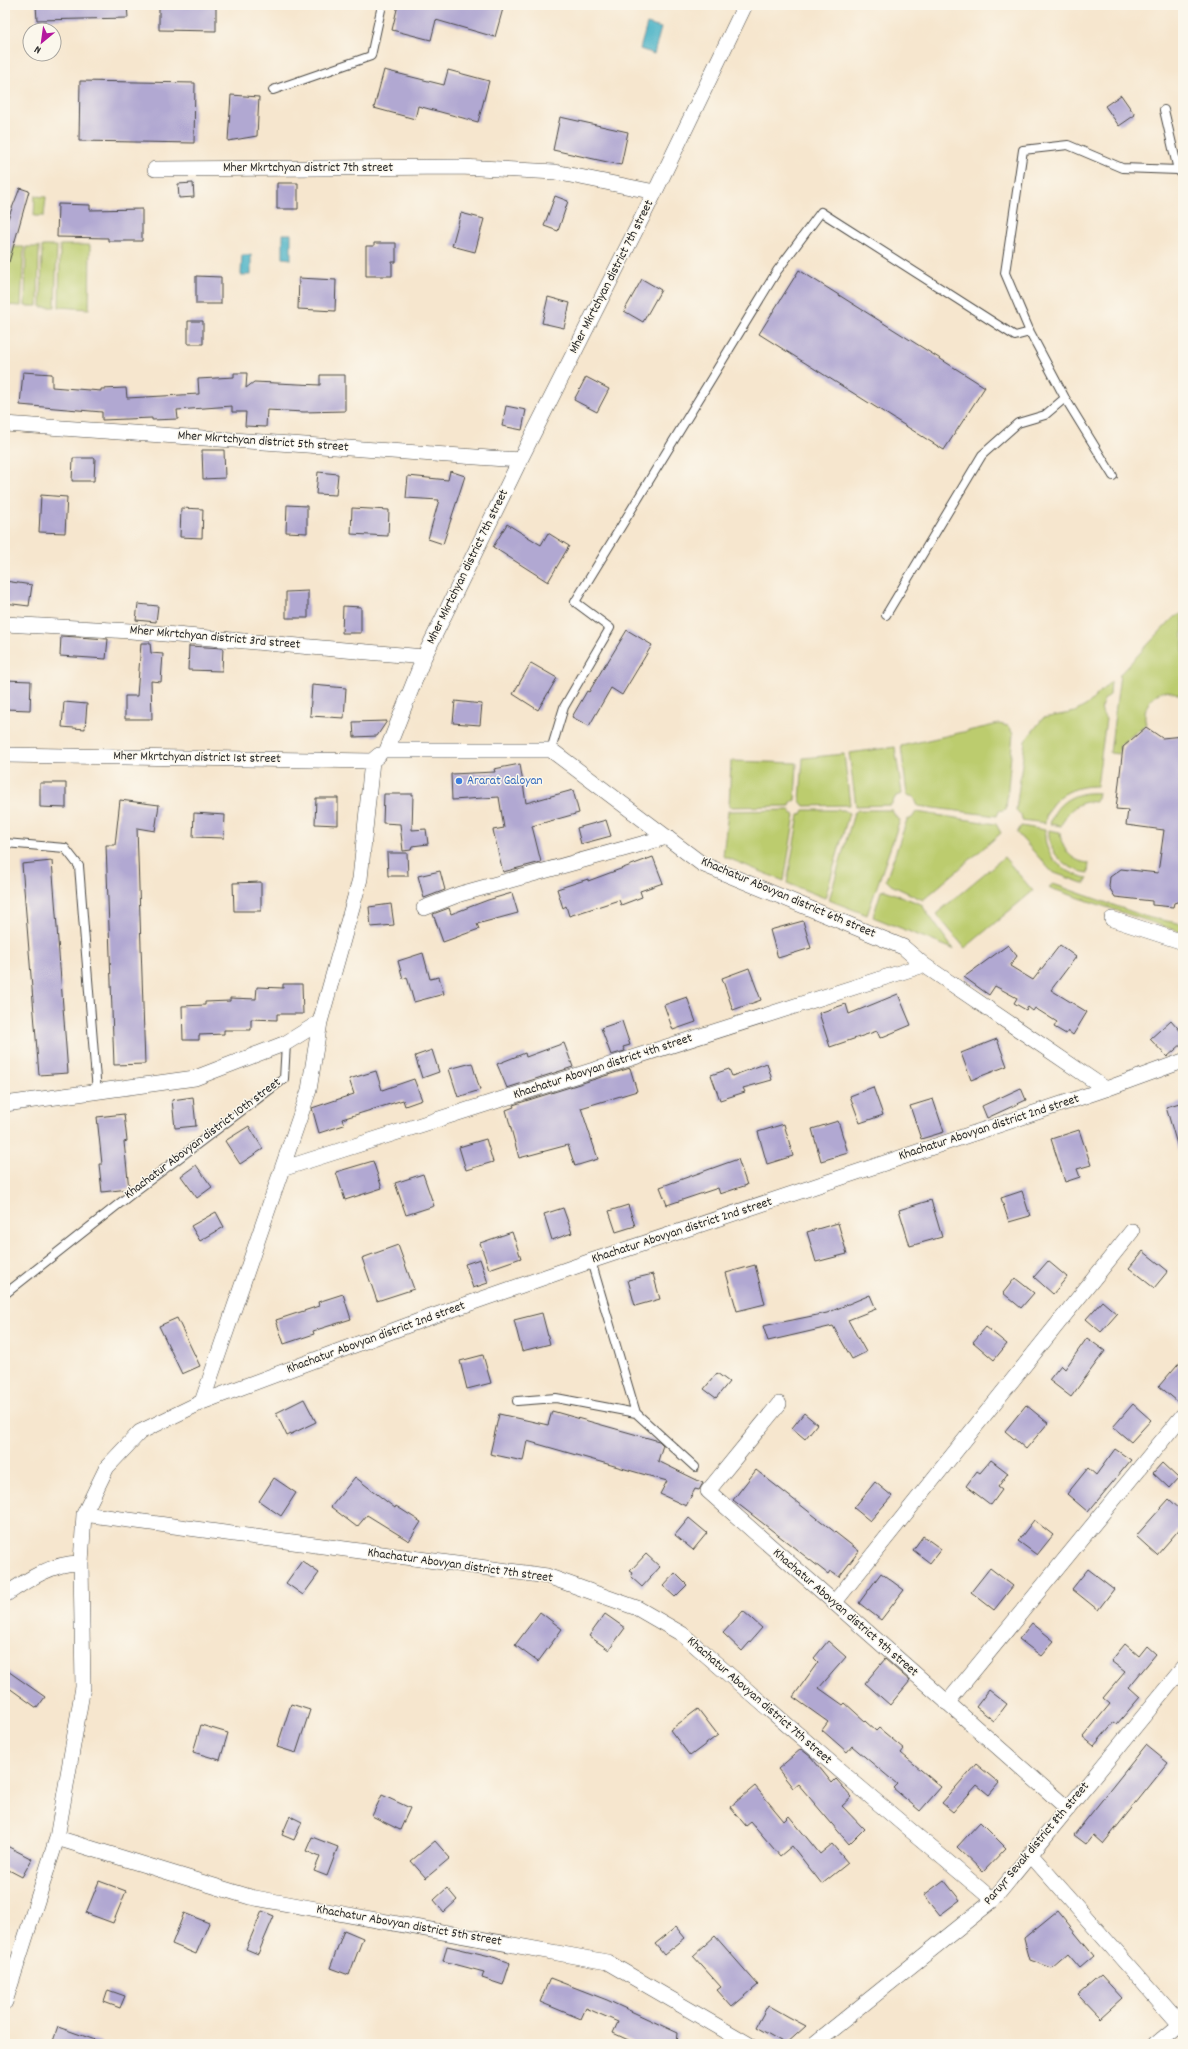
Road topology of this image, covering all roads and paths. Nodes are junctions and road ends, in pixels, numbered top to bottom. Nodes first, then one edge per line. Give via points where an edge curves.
1 (382, 5) edge
2 (745, 5) edge
3 (272, 90) dead end
4 (1164, 110) dead end
5 (155, 169) dead end
6 (1180, 173) edge
7 (655, 192) junction
8 (1030, 332) junction
9 (1065, 398) junction
10 (5, 424) edge
11 (520, 460) junction
12 (1113, 476) dead end
13 (886, 615) dead end
14 (5, 624) edge
15 (424, 656) junction
16 (387, 750) junction
17 (551, 750) junction
18 (5, 755) edge
19 (372, 761) junction
20 (667, 837) junction
21 (5, 843) edge
22 (424, 908) dead end
23 (1112, 919) dead end
24 (1183, 942) edge
25 (924, 965) junction
26 (320, 1022) junction
27 (286, 1043) junction
28 (1183, 1061) edge
29 (1106, 1089) junction
30 (97, 1092) junction
31 (5, 1104) edge
32 (282, 1169) junction
33 (1132, 1231) dead end
34 (591, 1262) junction
35 (5, 1294) edge
36 (517, 1401) dead end
37 (202, 1402) junction
38 (780, 1404) dead end
39 (636, 1413) junction
40 (1183, 1415) edge
41 (695, 1467) dead end
42 (84, 1514) junction
43 (81, 1563) junction
44 (5, 1595) edge
45 (834, 1603) junction
46 (1183, 1668) edge
47 (947, 1703) junction
48 (1068, 1809) junction
49 (57, 1838) junction
50 (1031, 1855) junction
51 (993, 1900) junction
52 (5, 2002) edge
53 (1181, 2026) edge
54 (748, 2044) edge
55 (814, 2044) edge
56 (1155, 2044) edge

1 - 3 lane via 371,56
2 - 7 street
4 - 6 lane
5 - 7 street, Mher Mkrtchyan district 7th street via 461,167 555,172
6 - 8 lane via 1122,168 1068,144 1023,150 1005,274
7 - 11 street, Mher Mkrtchyan district 7th street
8 - 9 lane
8 - 17 lane via 1015,336 821,212 777,271 575,602 610,628 564,707
9 - 12 lane
9 - 13 lane via 1045,415 1018,423 982,455
10 - 11 street, Mher Mkrtchyan district 5th street
11 - 15 street, Mher Mkrtchyan district 7th street
14 - 15 street, Mher Mkrtchyan district 3rd street via 131,631
15 - 16 street, Mher Mkrtchyan district 7th street
16 - 17 street
16 - 19 street
17 - 20 street, Khachatur Abovyan district 6th street
18 - 19 street, Mher Mkrtchyan district 1st street
19 - 26 street via 360,880
20 - 22 street via 460,894
20 - 25 street, Khachatur Abovyan district 6th street via 702,864 903,947
21 - 30 lane via 65,848 79,866
23 - 24 street
25 - 29 street, Khachatur Abovyan district 6th street
25 - 32 street, Khachatur Abovyan district 4th street
26 - 27 street
26 - 32 street via 309,1090
27 - 30 street via 195,1078
27 - 35 lane, Khachatur Abovyan district 10th street via 284,1079 134,1192
28 - 29 street, Khachatur Abovyan district 2nd street
29 - 34 street, Khachatur Abovyan district 2nd street
30 - 31 street
32 - 37 street
33 - 45 street
34 - 37 street, Khachatur Abovyan district 2nd street via 412,1324
34 - 39 lane
36 - 39 lane via 556,1398
37 - 42 street, Khachatur Abovyan district 2nd street via 140,1432 107,1467
38 - 45 street, Khachatur Abovyan district 9th street via 708,1491
39 - 41 lane
40 - 47 street
42 - 43 street, Khachatur Abovyan district 2nd street
42 - 51 street, Khachatur Abovyan district 7th street via 547,1576 637,1608 682,1634
43 - 44 street via 60,1565 20,1584
43 - 49 street, Khachatur Abovyan district 2nd street via 83,1687
45 - 47 street, Khachatur Abovyan district 9th street
46 - 48 street, Paruyr Sevak district 8th street
47 - 48 street, Khachatur Abovyan district 9th street
48 - 50 street, Paruyr Sevak district 8th street
49 - 52 street, Khachatur Abovyan district 2nd street
49 - 54 street, Khachatur Abovyan district 5th street via 250,1897 607,1962
50 - 51 street, Paruyr Sevak district 8th street
50 - 53 street
51 - 55 street, Paruyr Sevak district 8th street
53 - 56 street

